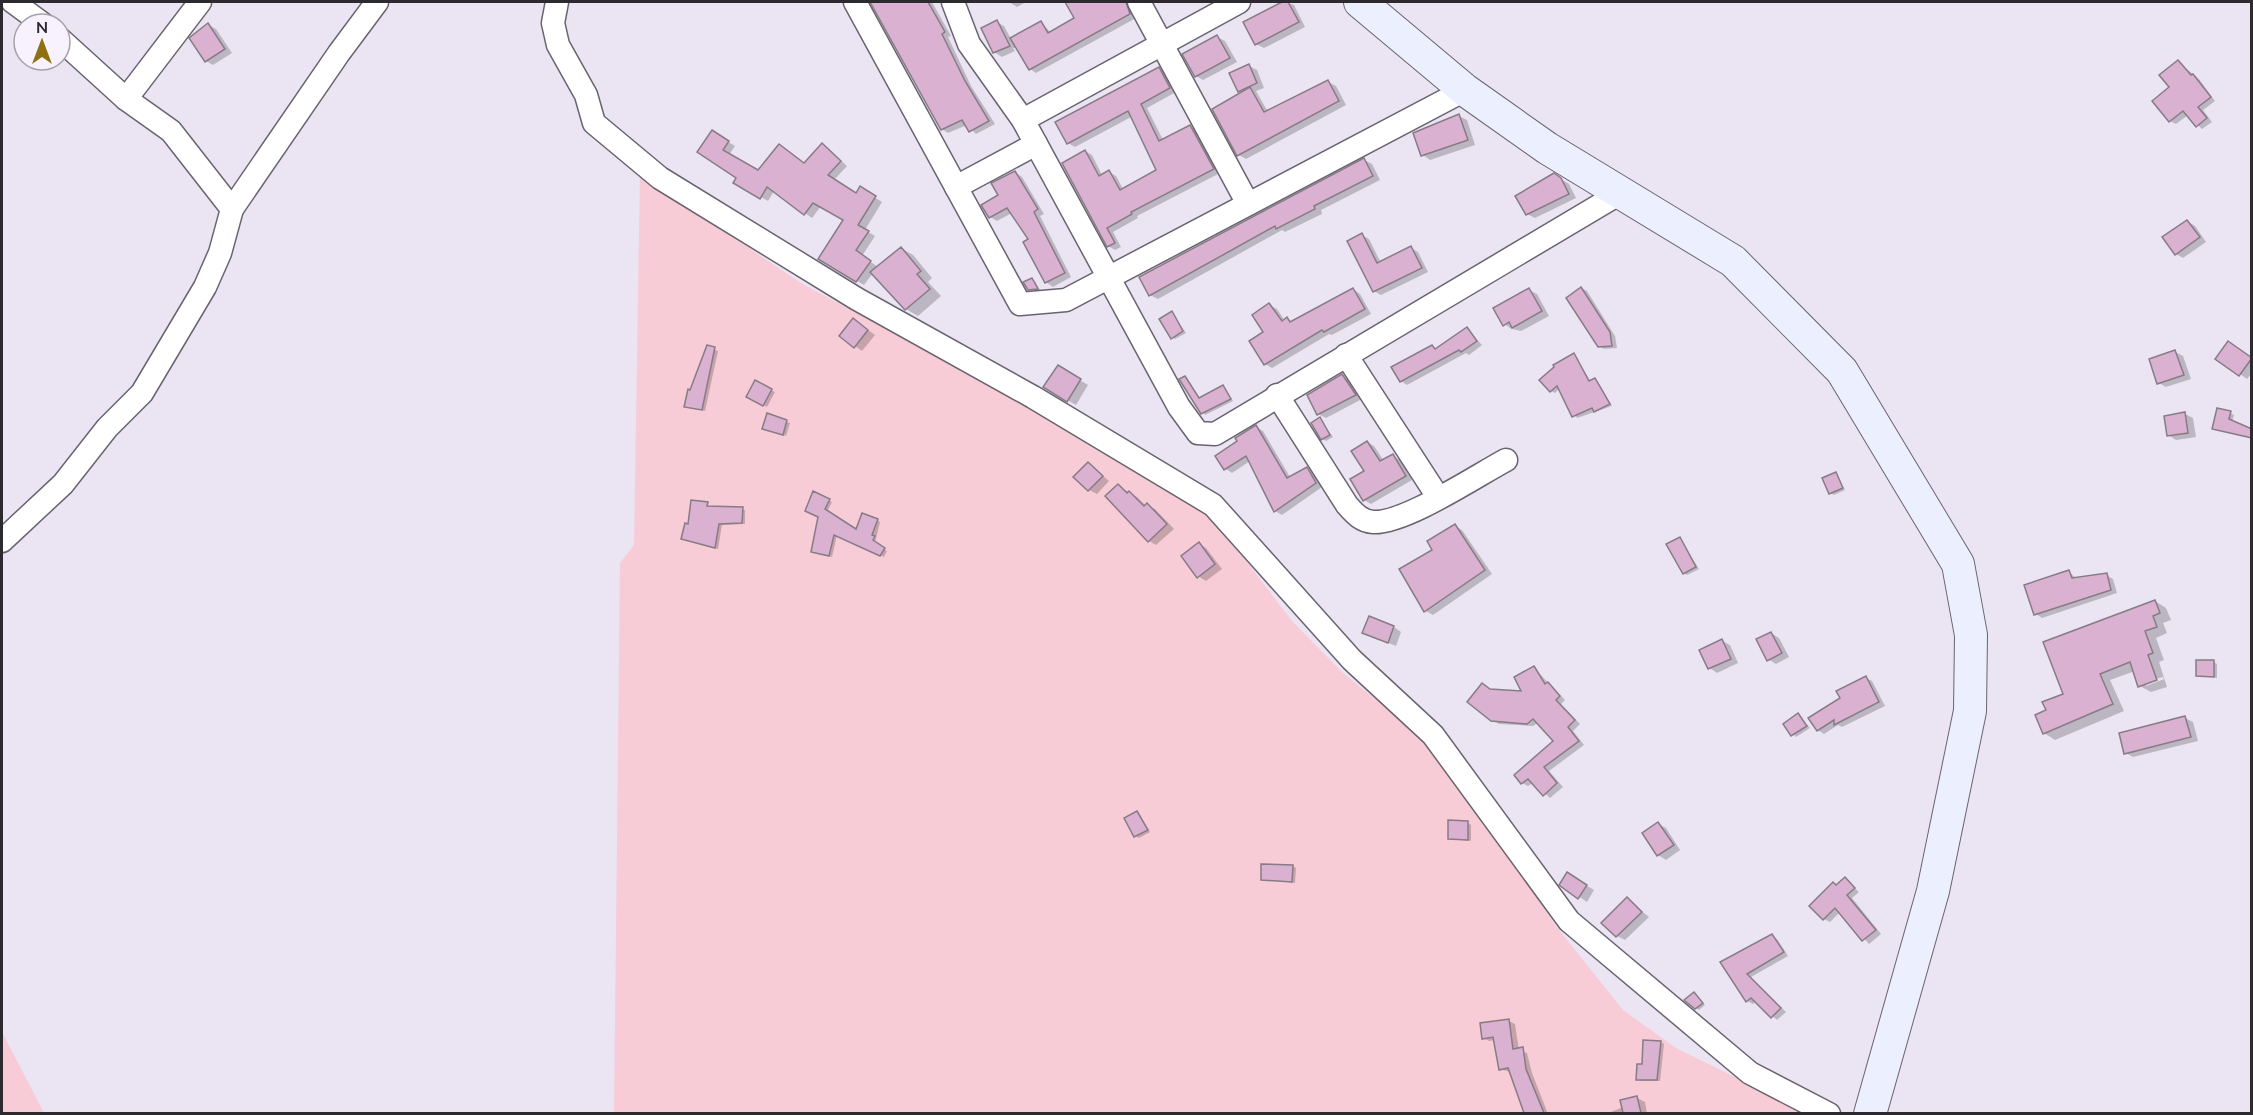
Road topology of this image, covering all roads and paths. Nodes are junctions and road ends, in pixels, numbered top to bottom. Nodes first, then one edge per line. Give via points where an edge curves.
1 (13, 2) edge
2 (200, 2) edge
3 (377, 2) edge
4 (855, 2) edge
5 (953, 2) edge
6 (1139, 2) edge
7 (1239, 2) edge
8 (1360, 2) edge
9 (552, 3) edge
10 (27, 12) edge
11 (1163, 44) junction
12 (72, 50) edge
13 (1465, 90) junction
14 (126, 99) junction
15 (1023, 120) junction
16 (1036, 144) junction
17 (956, 187) junction
18 (1622, 192) junction
19 (1248, 204) junction
20 (232, 209) junction
21 (1108, 275) junction
22 (1346, 355) junction
23 (1277, 395) junction
24 (1506, 460) dead end
25 (1438, 497) junction
26 (2, 541) edge
27 (1829, 1113) edge
28 (1870, 1113) edge

1 - 10 street
2 - 14 street
3 - 20 street
4 - 17 street
5 - 15 street via 969,44
6 - 11 street
7 - 11 street
8 - 13 street
9 - 27 street via 558,45 586,95 594,123 660,178 857,299 1033,397 1213,505 1352,660 1433,735 1569,921 1750,1074
11 - 15 street
11 - 19 street
12 - 14 street
13 - 18 street via 1547,147
13 - 19 street
14 - 20 street via 171,131
15 - 16 street
16 - 17 street
16 - 21 street
17 - 21 street via 1020,304 1066,300
18 - 22 street
18 - 28 street via 1733,261 1842,371 1958,564 1971,635 1970,711 1933,891
19 - 21 street
20 - 26 street via 220,253 205,286 142,393 107,428 63,484
21 - 23 street via 1179,407 1198,433 1215,434
22 - 23 street
22 - 25 street
23 - 25 street via 1347,505 1361,520 1395,520
24 - 25 street

